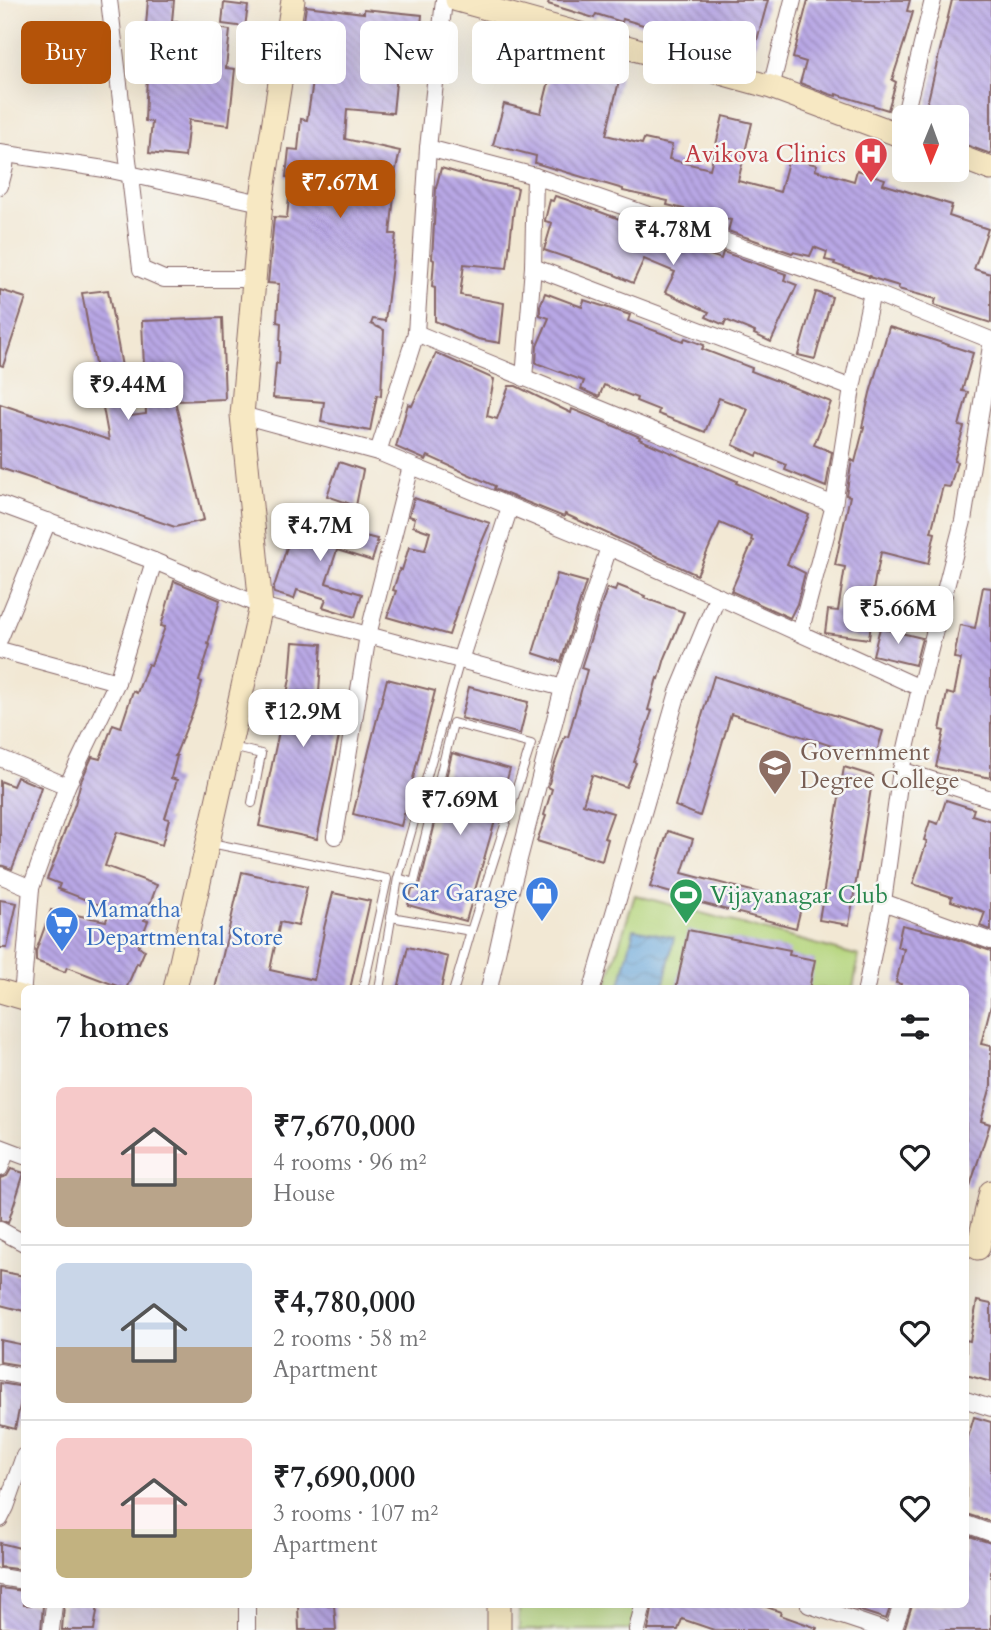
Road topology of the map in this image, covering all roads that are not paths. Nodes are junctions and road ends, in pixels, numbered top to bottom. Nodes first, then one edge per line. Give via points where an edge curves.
1 (110, 0) edge
2 (293, 0) edge
3 (444, 0) edge
4 (457, 0) edge
5 (793, 0) edge
6 (933, 0) edge
7 (771, 87) junction
8 (909, 105) edge
9 (892, 132) edge
10 (428, 148) junction
11 (3, 153) edge
12 (970, 161) edge
13 (991, 169) edge
14 (130, 174) junction
15 (535, 176) junction
16 (0, 186) edge
17 (261, 203) junction
18 (533, 267) junction
19 (254, 279) junction
20 (872, 292) junction
21 (416, 332) junction
22 (991, 340) edge
23 (991, 346) edge
24 (524, 378) junction
25 (852, 388) junction
26 (242, 415) junction
27 (378, 452) junction
28 (411, 466) junction
29 (0, 504) edge
30 (834, 505) junction
31 (510, 507) junction
32 (48, 521) junction
33 (609, 547) junction
34 (154, 561) junction
35 (718, 596) junction
36 (261, 606) junction
37 (800, 633) junction
38 (368, 635) junction
39 (0, 638) edge
40 (0, 650) edge
41 (460, 660) junction
42 (117, 682) junction
43 (563, 688) junction
44 (920, 688) junction
45 (229, 746) junction
46 (0, 758) edge
47 (901, 770) junction
48 (67, 786) junction
49 (991, 799) edge
50 (251, 803) dead end
51 (335, 836) dead end
52 (208, 843) junction
53 (0, 875) edge
54 (398, 878) junction
55 (31, 888) junction
56 (883, 902) junction
57 (391, 917) junction
58 (471, 931) junction
59 (991, 941) edge
60 (24, 985) edge
61 (176, 985) edge
62 (364, 985) edge
63 (380, 985) edge
64 (455, 985) edge
65 (490, 985) edge
66 (593, 985) edge
67 (867, 985) edge
68 (0, 991) edge
69 (21, 996) edge
70 (3, 1148) edge
71 (21, 1155) edge
72 (0, 1168) edge
73 (991, 1192) edge
74 (0, 1230) edge
75 (21, 1241) edge
76 (978, 1249) edge
77 (0, 1372) edge
78 (21, 1376) edge
79 (969, 1401) edge
80 (991, 1408) edge
81 (21, 1464) edge
82 (2, 1511) edge
83 (969, 1525) edge
84 (991, 1533) edge
85 (0, 1577) edge
86 (21, 1580) edge
87 (54, 1608) edge
88 (247, 1608) edge
89 (499, 1608) edge
90 (642, 1608) edge
91 (818, 1608) edge
92 (901, 1608) edge
93 (51, 1630) edge
94 (247, 1630) edge
95 (499, 1630) edge
96 (637, 1630) edge
97 (884, 1630) edge
98 (893, 1630) edge

1 - 14 street
2 - 17 street
3 - 10 street
4 - 7 street
5 - 7 street
6 - 8 street
7 - 9 street
10 - 15 street
10 - 21 street
11 - 14 street
11 - 16 street
12 - 13 street
14 - 17 street
14 - 19 street via 141,269 164,279
15 - 18 street
15 - 20 street
17 - 19 street
18 - 24 street
18 - 25 street
19 - 26 street
20 - 22 street
20 - 25 street
21 - 24 street
21 - 27 street
23 - 44 street via 962,521
24 - 30 street
25 - 30 street
26 - 27 street
26 - 36 street
27 - 28 street
28 - 31 street
28 - 38 street
29 - 32 street
30 - 37 street
31 - 33 street
31 - 41 street
32 - 34 street
32 - 39 street
33 - 35 street
33 - 43 street
34 - 36 street
34 - 42 street
35 - 37 street
35 - 66 street via 678,692
36 - 38 street
36 - 45 street
37 - 44 street
38 - 41 street
38 - 51 street
40 - 42 street
41 - 43 street
41 - 54 lane
42 - 48 street
43 - 65 street
44 - 47 street
45 - 50 lane via 261,754
45 - 52 street
46 - 48 street
47 - 49 street
47 - 56 street
48 - 55 street
52 - 61 street
52 - 62 lane via 387,879
53 - 55 street
54 - 57 lane
54 - 58 lane via 414,883 453,723 531,744
55 - 60 street
56 - 59 street
56 - 67 street
57 - 58 lane
57 - 63 lane
58 - 64 lane
68 - 69 street
70 - 71 street
70 - 72 street
73 - 76 street
74 - 75 street
77 - 78 street
79 - 80 street
81 - 82 street
83 - 84 street
85 - 86 street
87 - 93 street
88 - 94 street
89 - 95 street
90 - 96 street
91 - 97 street
92 - 98 street

